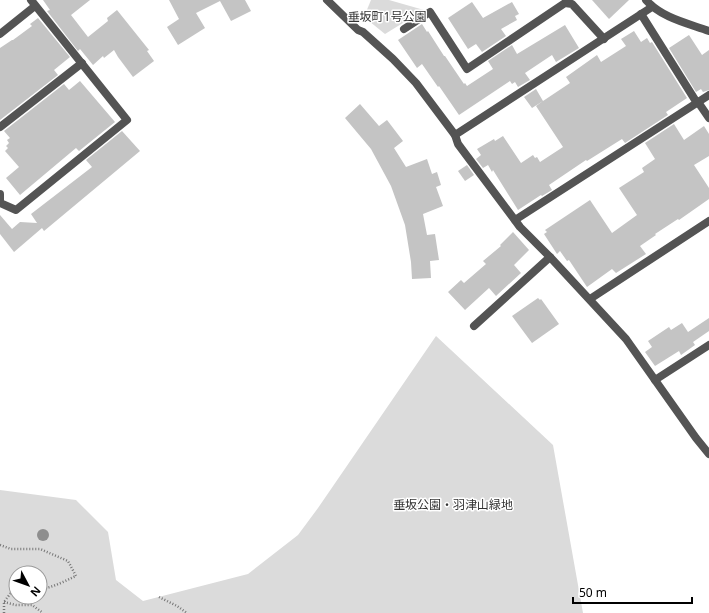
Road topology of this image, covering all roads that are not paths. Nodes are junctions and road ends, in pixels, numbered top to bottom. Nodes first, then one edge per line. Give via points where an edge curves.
1 (327, 0) edge
2 (646, 0) edge
3 (33, 3) edge
4 (652, 7) junction
5 (641, 14) junction
6 (404, 29) dead end
7 (709, 32) edge
8 (0, 34) edge
9 (604, 39) junction
10 (82, 63) junction
11 (709, 95) edge
12 (698, 102) junction
13 (709, 118) edge
14 (0, 127) edge
15 (454, 135) junction
16 (0, 194) edge
17 (515, 220) junction
18 (709, 221) edge
19 (550, 257) junction
20 (590, 299) junction
21 (474, 326) dead end
22 (709, 345) edge
23 (655, 380) junction
24 (709, 454) edge

1 - 15 street via 416,83
2 - 4 street
3 - 8 street
3 - 10 street
4 - 5 street
4 - 7 street via 661,14
5 - 9 street
5 - 12 street
6 - 9 street via 430,12 467,69 565,3 572,4
9 - 15 street
10 - 14 street
10 - 16 street via 126,120 16,210 0,202
11 - 12 street
12 - 13 street
12 - 17 street
15 - 17 street
17 - 19 street
18 - 20 street
19 - 20 street
19 - 21 street
20 - 23 street via 626,340
22 - 23 street
23 - 24 street

